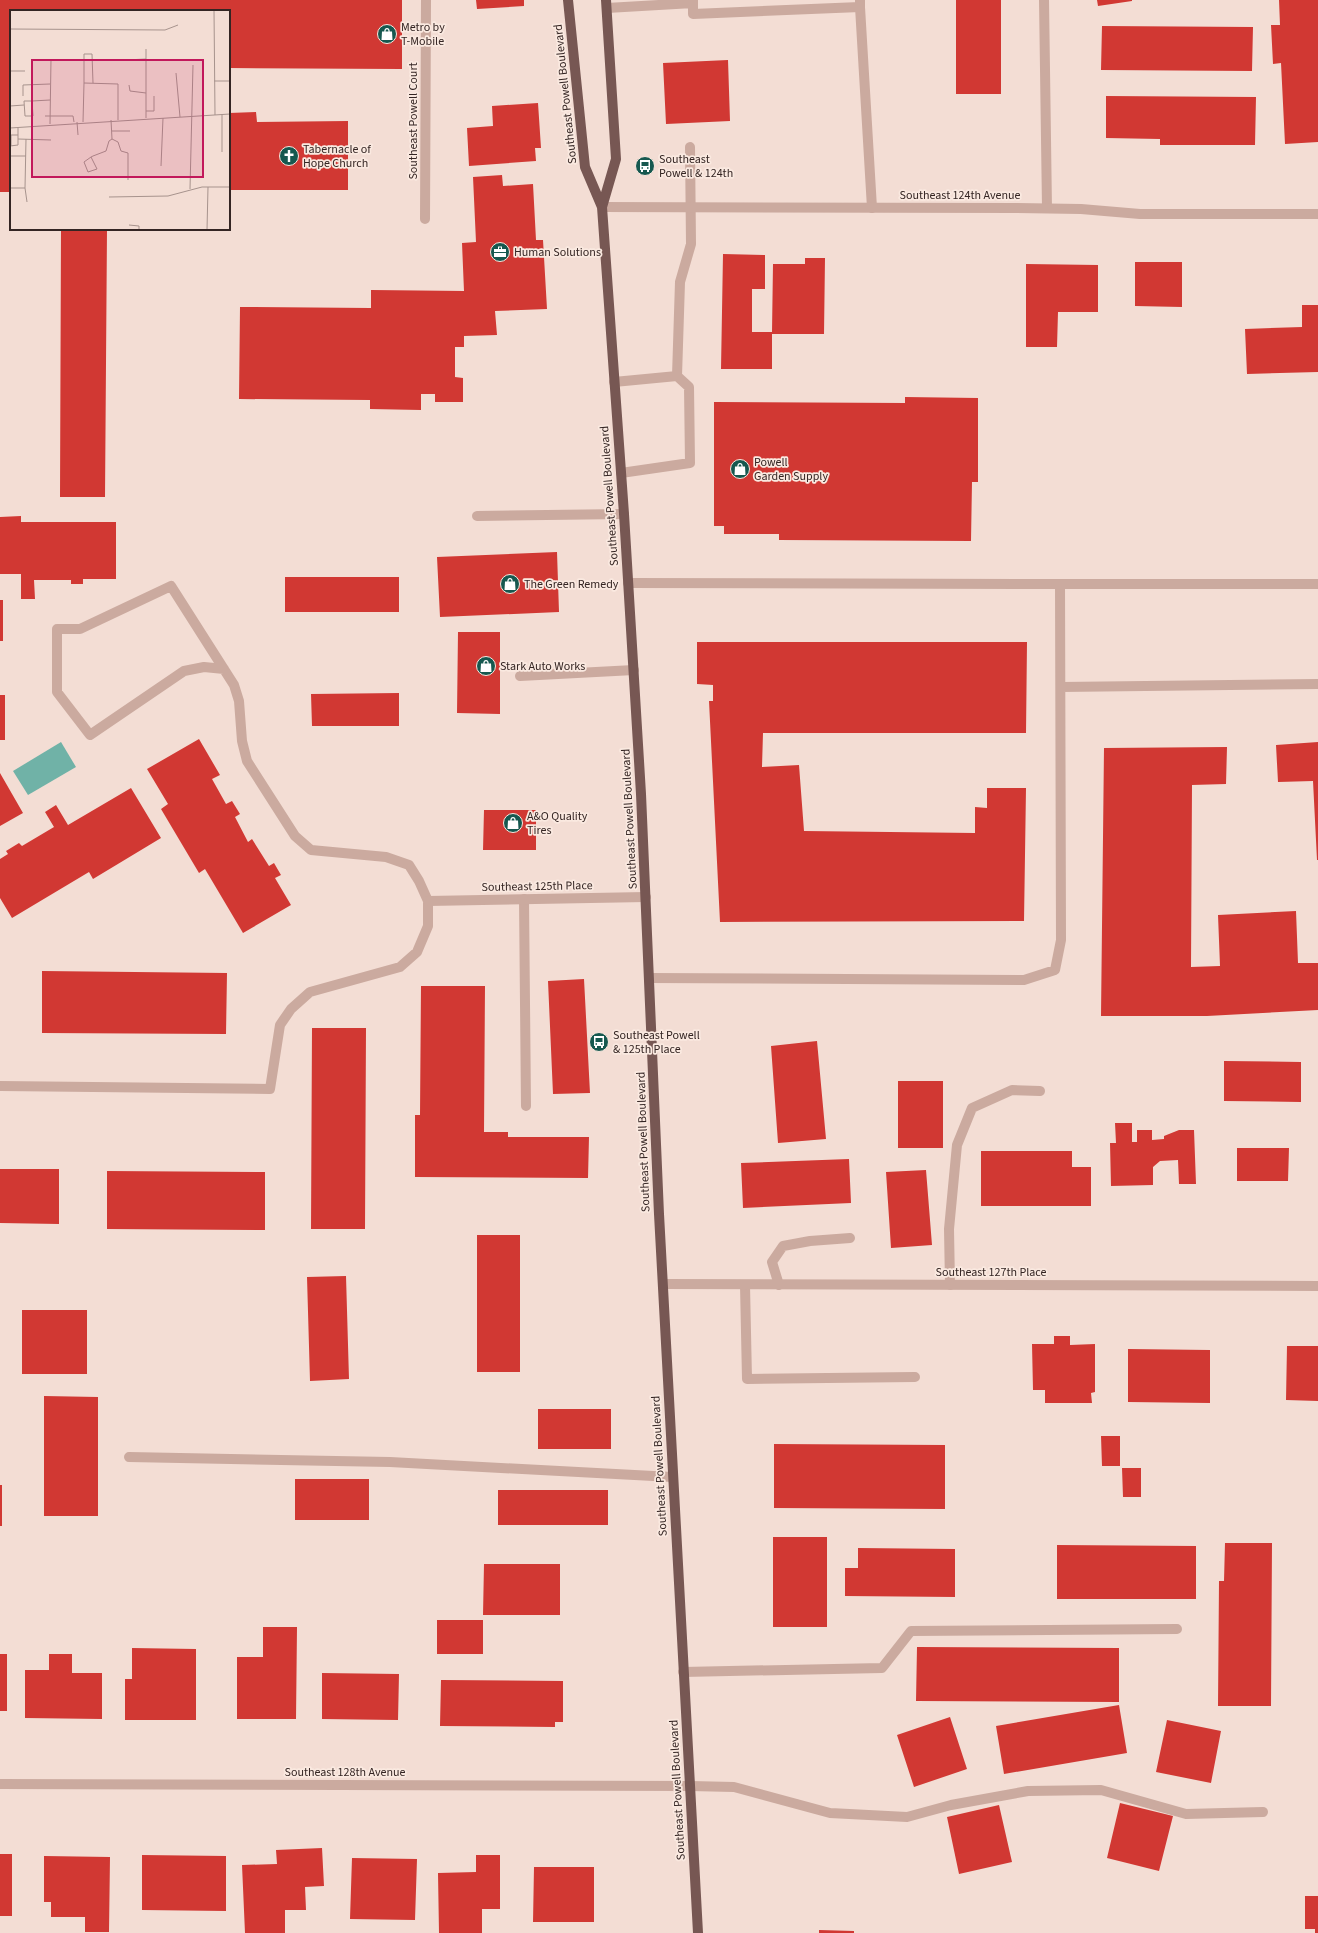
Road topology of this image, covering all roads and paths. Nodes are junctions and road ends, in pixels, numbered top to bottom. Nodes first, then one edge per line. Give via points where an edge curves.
1 (426, 0) edge
2 (568, 0) edge
3 (1044, 0) edge
4 (693, 2) edge
5 (607, 4) edge
6 (860, 4) edge
7 (690, 147) dead end
8 (602, 207) junction
9 (691, 207) junction
10 (872, 208) junction
11 (1047, 208) junction
12 (1318, 214) edge
13 (425, 219) dead end
14 (677, 376) junction
15 (614, 382) junction
16 (621, 473) junction
17 (624, 514) junction
18 (477, 516) dead end
19 (628, 583) junction
20 (1060, 584) junction
21 (1318, 584) edge
22 (224, 669) junction
23 (634, 670) junction
24 (520, 676) dead end
25 (1318, 684) edge
26 (1061, 687) junction
27 (646, 897) junction
28 (524, 899) junction
29 (428, 901) junction
30 (649, 978) junction
31 (0, 1086) edge
32 (1040, 1091) dead end
33 (526, 1106) dead end
34 (850, 1238) dead end
35 (664, 1284) junction
36 (745, 1285) junction
37 (779, 1285) junction
38 (950, 1285) junction
39 (1318, 1286) edge
40 (914, 1377) dead end
41 (129, 1457) dead end
42 (672, 1477) junction
43 (1177, 1629) dead end
44 (683, 1672) junction
45 (0, 1784) edge
46 (690, 1786) junction
47 (1263, 1812) dead end
48 (698, 1933) edge

1 - 13 street, Southeast Powell Court
2 - 8 main road, Southeast Powell Boulevard via 585,167
3 - 11 street
4 - 5 street
4 - 6 street via 693,14
5 - 8 main road, Southeast Powell Boulevard via 616,159
6 - 10 street
7 - 9 street
8 - 9 street, Southeast 124th Avenue
8 - 15 main road, Southeast Powell Boulevard
9 - 10 street, Southeast 124th Avenue
9 - 14 street via 691,244 680,282
10 - 11 street, Southeast 124th Avenue
11 - 12 street, Southeast 124th Avenue via 1080,208 1140,214
14 - 15 street
14 - 16 street via 689,387 690,463
15 - 16 main road, Southeast Powell Boulevard
16 - 17 main road, Southeast Powell Boulevard
17 - 18 street
17 - 19 main road, Southeast Powell Boulevard
19 - 20 street
19 - 23 main road, Southeast Powell Boulevard
20 - 21 street
20 - 26 street
22 - 22 street via 170,586 80,629 58,629 58,692 90,735 184,671 204,667
22 - 29 street via 240,701 242,741 247,761 295,836 311,850 386,857 409,865
23 - 24 street
23 - 27 main road, Southeast Powell Boulevard
25 - 26 street
26 - 30 street via 1061,940 1055,970 1024,980
27 - 28 street, Southeast 125th Place
27 - 30 main road, Southeast Powell Boulevard
28 - 29 street, Southeast 125th Place
28 - 33 street
29 - 31 street via 428,926 416,952 400,967 310,992 291,1009 280,1025 270,1089
30 - 35 main road, Southeast Powell Boulevard
32 - 38 street via 1012,1090 972,1108 957,1145 949,1229
34 - 37 street via 783,1246 772,1262
35 - 36 street, Southeast 127th Place
35 - 42 main road, Southeast Powell Boulevard
36 - 37 street, Southeast 127th Place
36 - 40 street via 747,1379
37 - 38 street, Southeast 127th Place
38 - 39 street, Southeast 127th Place
41 - 42 street via 390,1462
42 - 44 main road, Southeast Powell Boulevard
43 - 44 street via 911,1631 882,1668
44 - 46 main road, Southeast Powell Boulevard
45 - 46 street, Southeast 128th Avenue
46 - 47 street, Southeast 128th Avenue via 734,1787 830,1814 907,1817 951,1805 1028,1791 1102,1790 1186,1814
46 - 48 main road, Southeast Powell Boulevard

